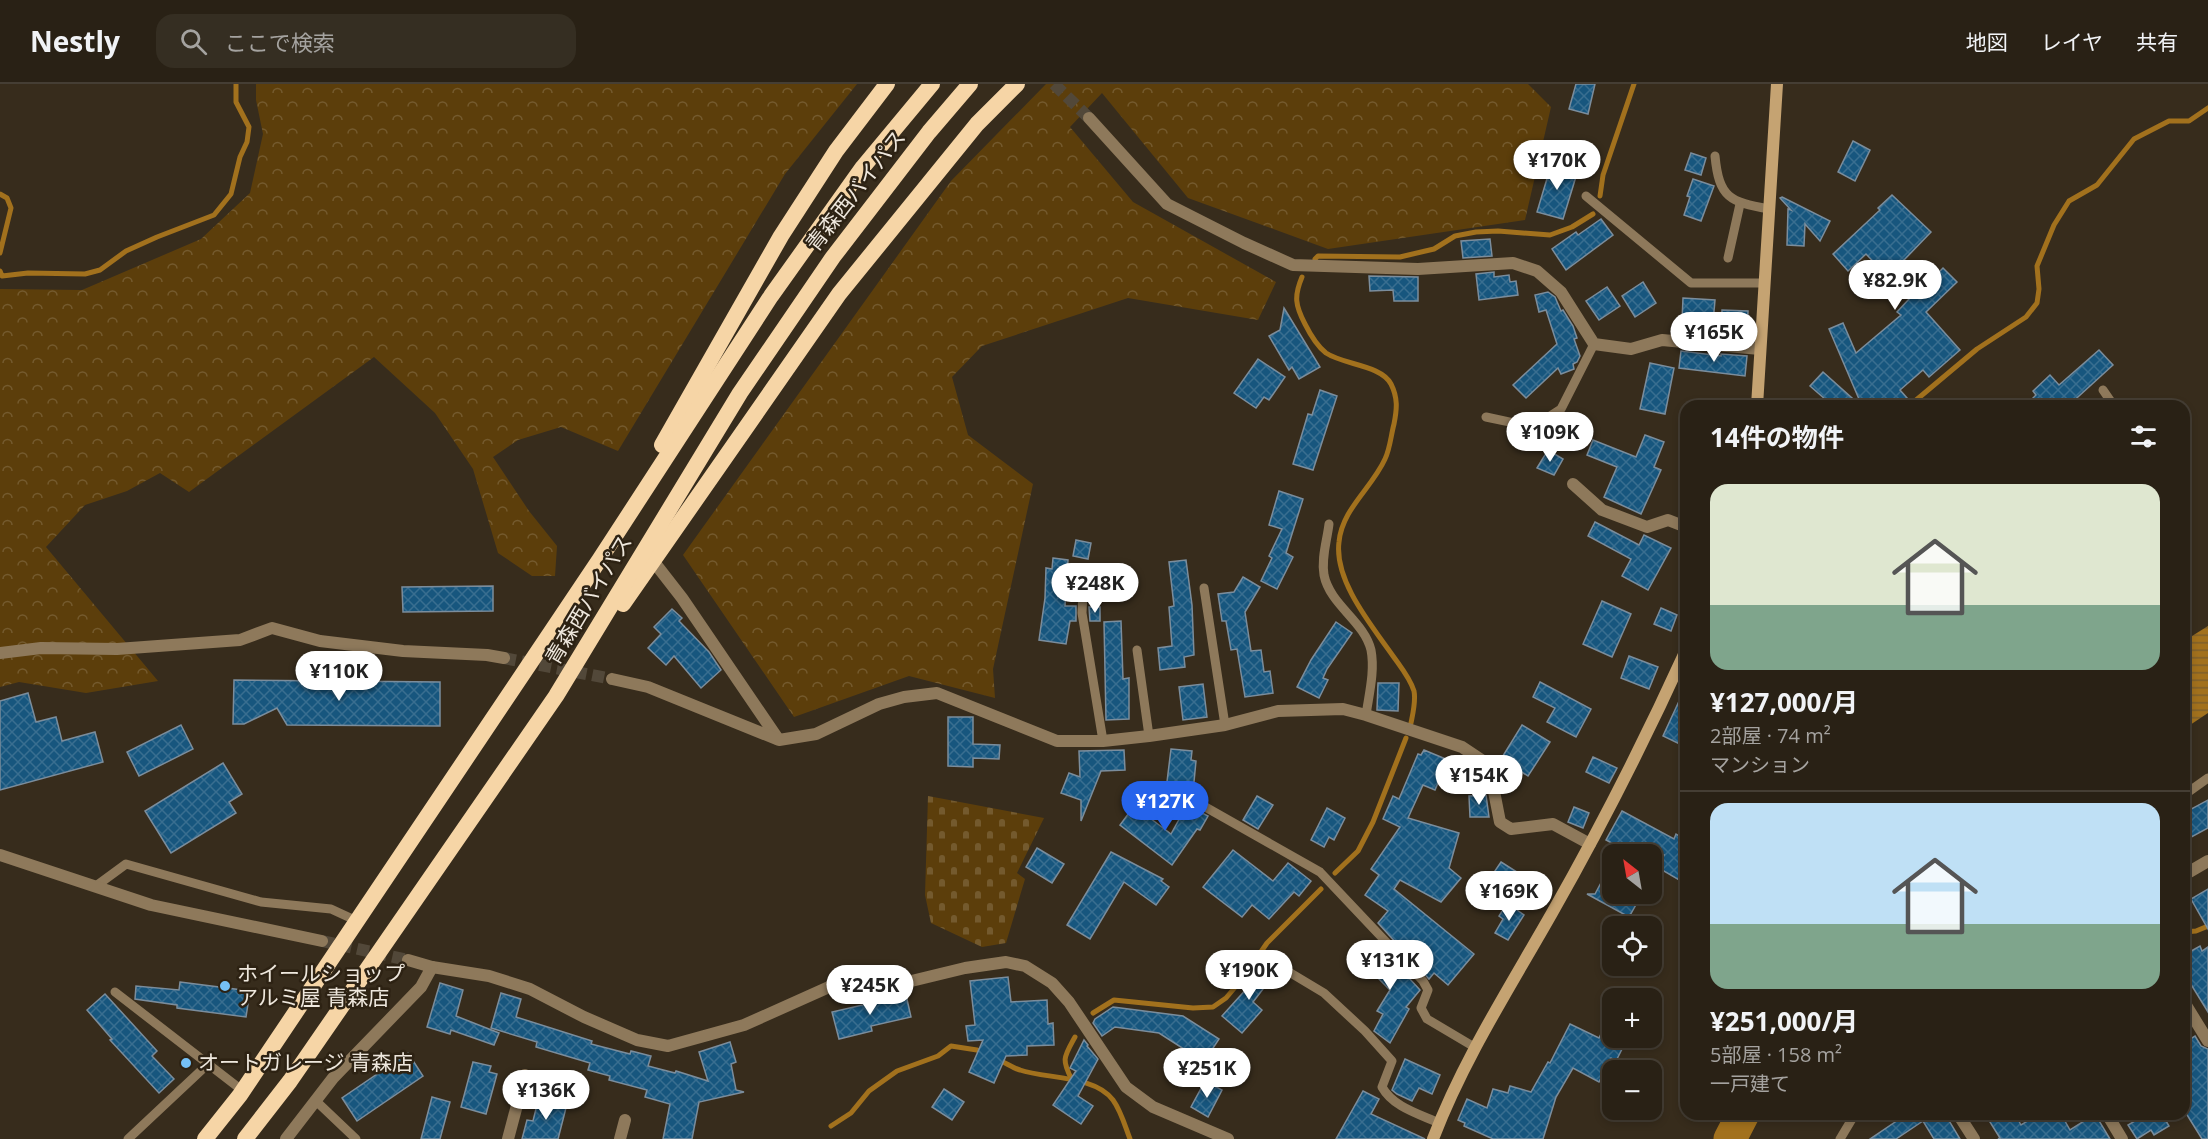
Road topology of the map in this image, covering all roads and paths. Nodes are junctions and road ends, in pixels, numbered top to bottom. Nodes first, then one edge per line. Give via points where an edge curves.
1 (887, 84) edge
2 (932, 84) edge
3 (970, 84) edge
4 (1017, 84) edge
5 (1777, 84) edge
6 (1089, 118) tunnel mouth
7 (1715, 156) dead end
8 (1586, 196) dead end
9 (1740, 204) junction
10 (1769, 209) junction
11 (1728, 258) dead end
12 (1764, 283) junction
13 (1594, 344) junction
14 (1760, 349) junction
15 (2103, 390) dead end
16 (1757, 400) edge
17 (2110, 400) edge
18 (1486, 417) dead end
19 (1573, 484) dead end
20 (1329, 524) dead end
21 (1680, 525) edge
22 (600, 559) junction
23 (654, 562) junction
24 (1084, 572) dead end
25 (1204, 588) dead end
26 (1137, 650) dead end
27 (0, 653) edge
28 (504, 658) tunnel mouth
29 (1680, 663) edge
30 (612, 679) tunnel mouth
31 (556, 696) junction
32 (1366, 715) junction
33 (1225, 725) junction
34 (1149, 736) junction
35 (779, 740) junction
36 (1103, 741) junction
37 (2208, 778) edge
38 (2190, 791) edge
39 (1193, 800) dead end
40 (1590, 844) junction
41 (0, 855) edge
42 (2208, 861) edge
43 (2190, 872) edge
44 (96, 886) junction
45 (357, 921) junction
46 (322, 941) tunnel mouth
47 (408, 960) tunnel mouth
48 (1274, 963) dead end
49 (432, 967) junction
50 (115, 992) dead end
51 (2190, 1012) edge
52 (2208, 1041) edge
53 (1476, 1048) junction
54 (208, 1064) junction
55 (525, 1075) dead end
56 (243, 1091) junction
57 (316, 1101) junction
58 (625, 1120) dead end
59 (1851, 1120) edge
60 (1962, 1120) edge
61 (2111, 1120) edge
62 (1439, 1123) junction
63 (128, 1139) edge
64 (206, 1139) edge
65 (245, 1139) edge
66 (286, 1139) edge
67 (356, 1139) edge
68 (508, 1139) edge
69 (620, 1139) edge
70 (1228, 1139) edge
71 (1433, 1139) edge
72 (1840, 1139) edge
73 (1974, 1139) edge
74 (2122, 1139) edge

1 - 22 highway via 836,151 782,237
2 - 22 highway, 青森西バイパス via 863,167 771,296
3 - 31 highway, 青森西バイパス via 819,276 740,393
4 - 23 highway via 977,124 839,294
5 - 10 main road
6 - 13 street via 1167,204 1293,266 1419,269 1513,263 1537,271 1561,292
7 - 9 lane via 1717,177 1728,196
8 - 12 lane via 1691,283
9 - 10 lane
9 - 11 lane
10 - 12 main road
12 - 14 main road
13 - 14 street via 1631,350 1662,340
13 - 18 lane via 1561,409 1533,427
14 - 16 main road
15 - 17 lane
19 - 21 street via 1602,510 1647,527 1668,520
20 - 32 lane via 1323,560 1325,577 1335,598 1364,634 1373,663
22 - 45 highway, 青森西バイパス
23 - 31 highway
23 - 35 street
24 - 36 lane via 1082,613
25 - 33 lane
26 - 34 lane
27 - 28 street via 240,640 272,628 320,642
29 - 40 main road
30 - 35 street via 648,687
31 - 65 highway, 青森西バイパス via 296,1072
32 - 33 street via 1343,709 1278,711
32 - 40 street via 1462,747 1483,761 1491,776 1500,822 1511,829 1553,824
33 - 34 street
34 - 36 street
35 - 36 street via 816,734 879,704 937,693 1056,741
37 - 38 lane
39 - 53 lane via 1320,872 1423,981 1428,990 1421,1008 1427,1019
40 - 53 main road
41 - 44 street
42 - 43 street
44 - 45 lane via 126,864 261,902 331,909
44 - 46 street via 151,905
45 - 56 highway, 青森西バイパス
47 - 49 street
48 - 62 lane via 1324,993 1392,1061 1382,1087 1387,1096
49 - 57 street via 420,987
49 - 70 street via 489,976 520,986 637,1040 668,1046 744,1025 829,987 898,984 1006,962 1025,966 1052,983 1069,1002 1126,1087 1153,1107
50 - 54 lane
51 - 52 street
53 - 62 main road
54 - 56 lane
54 - 63 lane
55 - 68 street
56 - 64 highway, 青森西バイパス
57 - 66 street
57 - 67 lane
58 - 69 street
59 - 72 lane
60 - 73 street
61 - 74 street
62 - 71 main road

